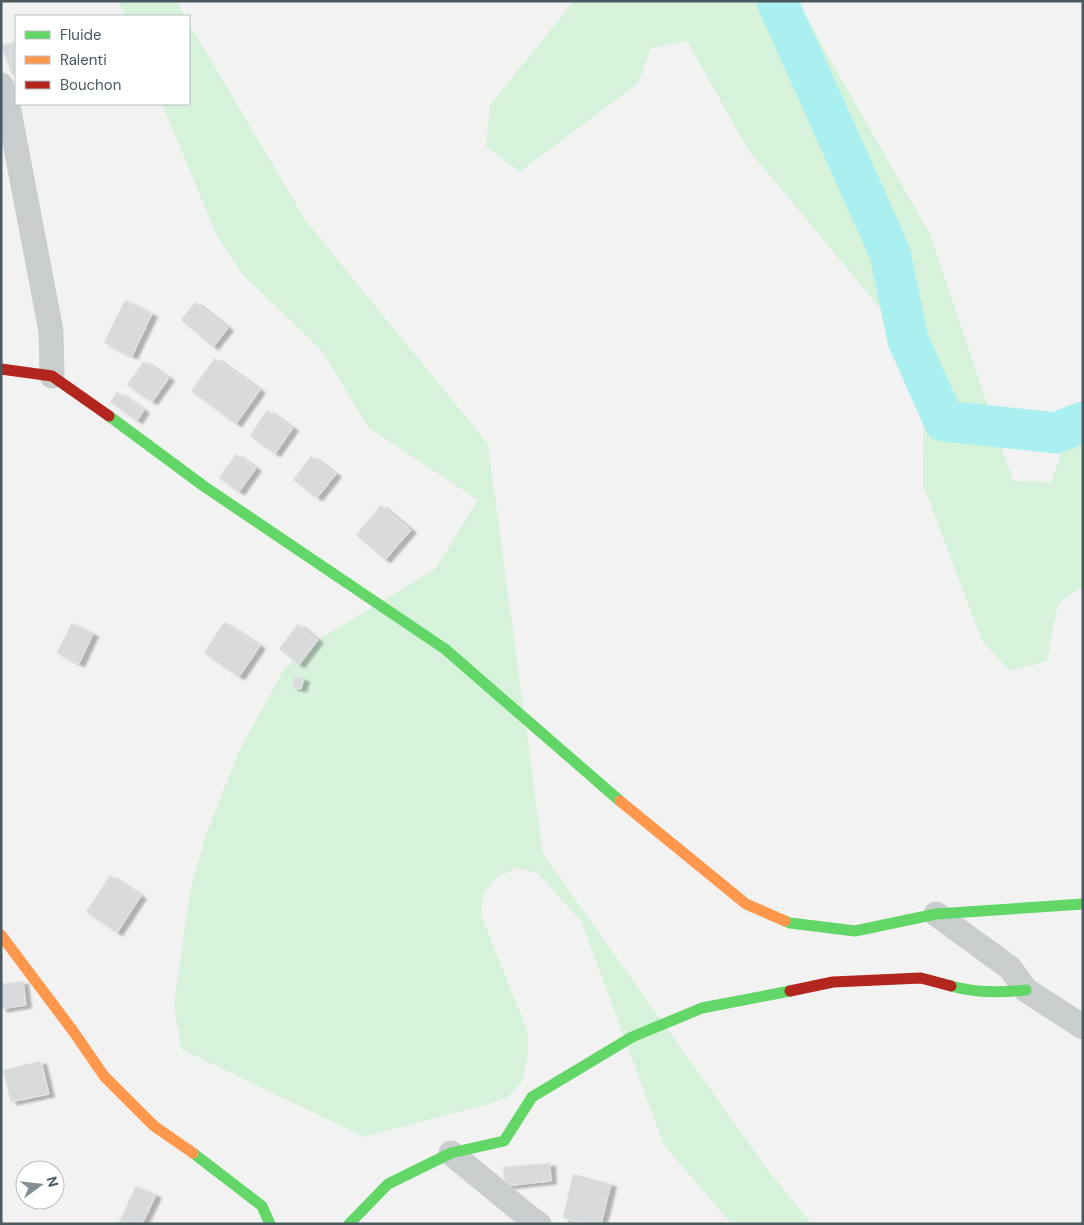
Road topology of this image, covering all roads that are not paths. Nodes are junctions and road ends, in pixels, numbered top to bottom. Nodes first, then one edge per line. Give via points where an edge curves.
1 (1, 85) edge
2 (1, 369) edge
3 (52, 376) junction
4 (1083, 904) edge
5 (936, 914) junction
6 (1, 936) edge
7 (1026, 990) junction
8 (1083, 1027) edge
9 (451, 1153) junction
10 (270, 1224) edge
11 (349, 1224) edge
12 (539, 1224) edge

1 - 3 street via 9,111 51,331
2 - 3 street
3 - 5 street via 205,487 445,649 590,776 746,904 790,923 855,931
4 - 5 street
5 - 7 street via 1010,968
6 - 10 street via 104,1076 154,1126 262,1206
7 - 8 street
7 - 9 street via 1002,994 966,990 921,978 833,982 702,1008 632,1038 532,1097 504,1141
9 - 11 street via 388,1184
9 - 12 street

